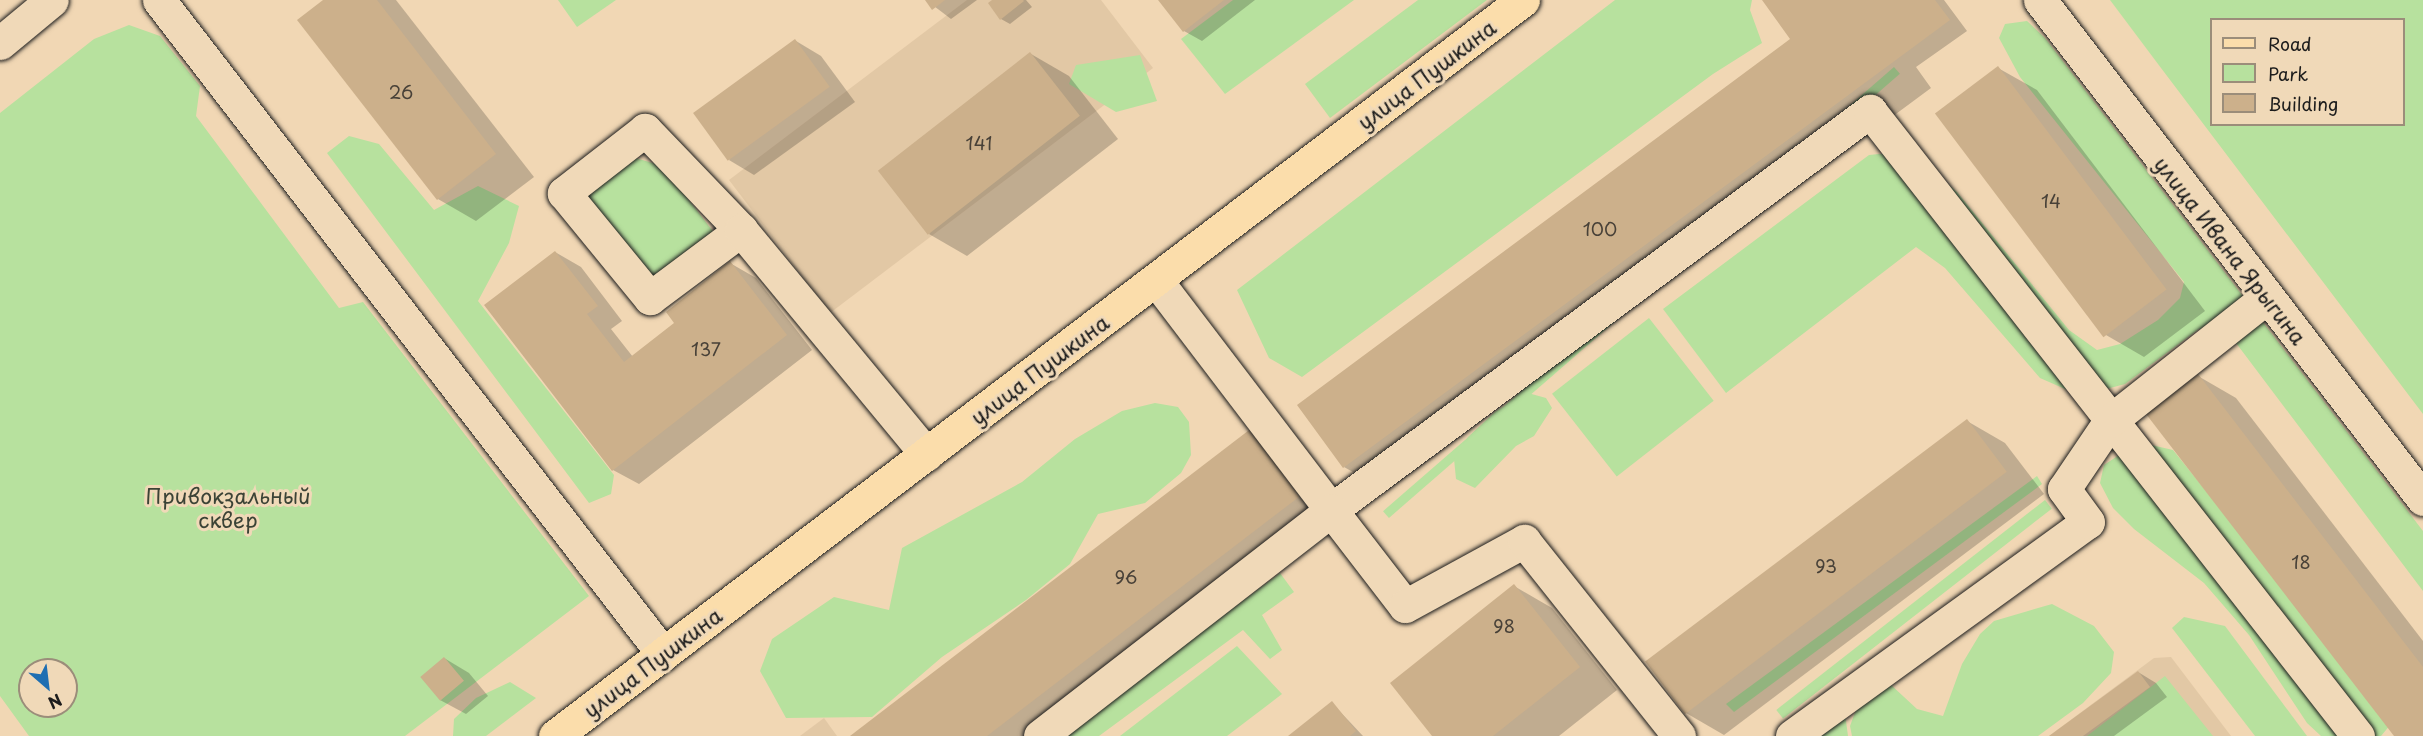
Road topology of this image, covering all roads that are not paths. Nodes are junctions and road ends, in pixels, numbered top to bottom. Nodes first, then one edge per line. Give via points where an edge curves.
1 (52, 0) edge
2 (159, 0) edge
3 (1523, 0) edge
4 (2040, 0) edge
5 (0, 42) edge
6 (741, 230) junction
7 (1156, 280) junction
8 (2267, 297) junction
9 (2110, 421) junction
10 (926, 454) junction
11 (2423, 499) edge
12 (1331, 510) junction
13 (663, 654) junction
14 (555, 736) edge
15 (1040, 736) edge
16 (1679, 736) edge
17 (1792, 736) edge
18 (2358, 736) edge

1 - 5 street
2 - 13 street
3 - 7 main road, улица Пушкина
4 - 8 street, улица Ивана Ярыгина
6 - 6 street via 650,298 564,193 645,130
6 - 10 street
7 - 10 main road, улица Пушкина
7 - 12 street
8 - 9 street
8 - 11 street, улица Ивана Ярыгина
9 - 12 street via 1870,111
9 - 17 street via 2064,489 2088,522
9 - 18 street
10 - 13 main road, улица Пушкина
12 - 15 street
12 - 16 street via 1405,606 1524,542
13 - 14 main road, улица Пушкина

